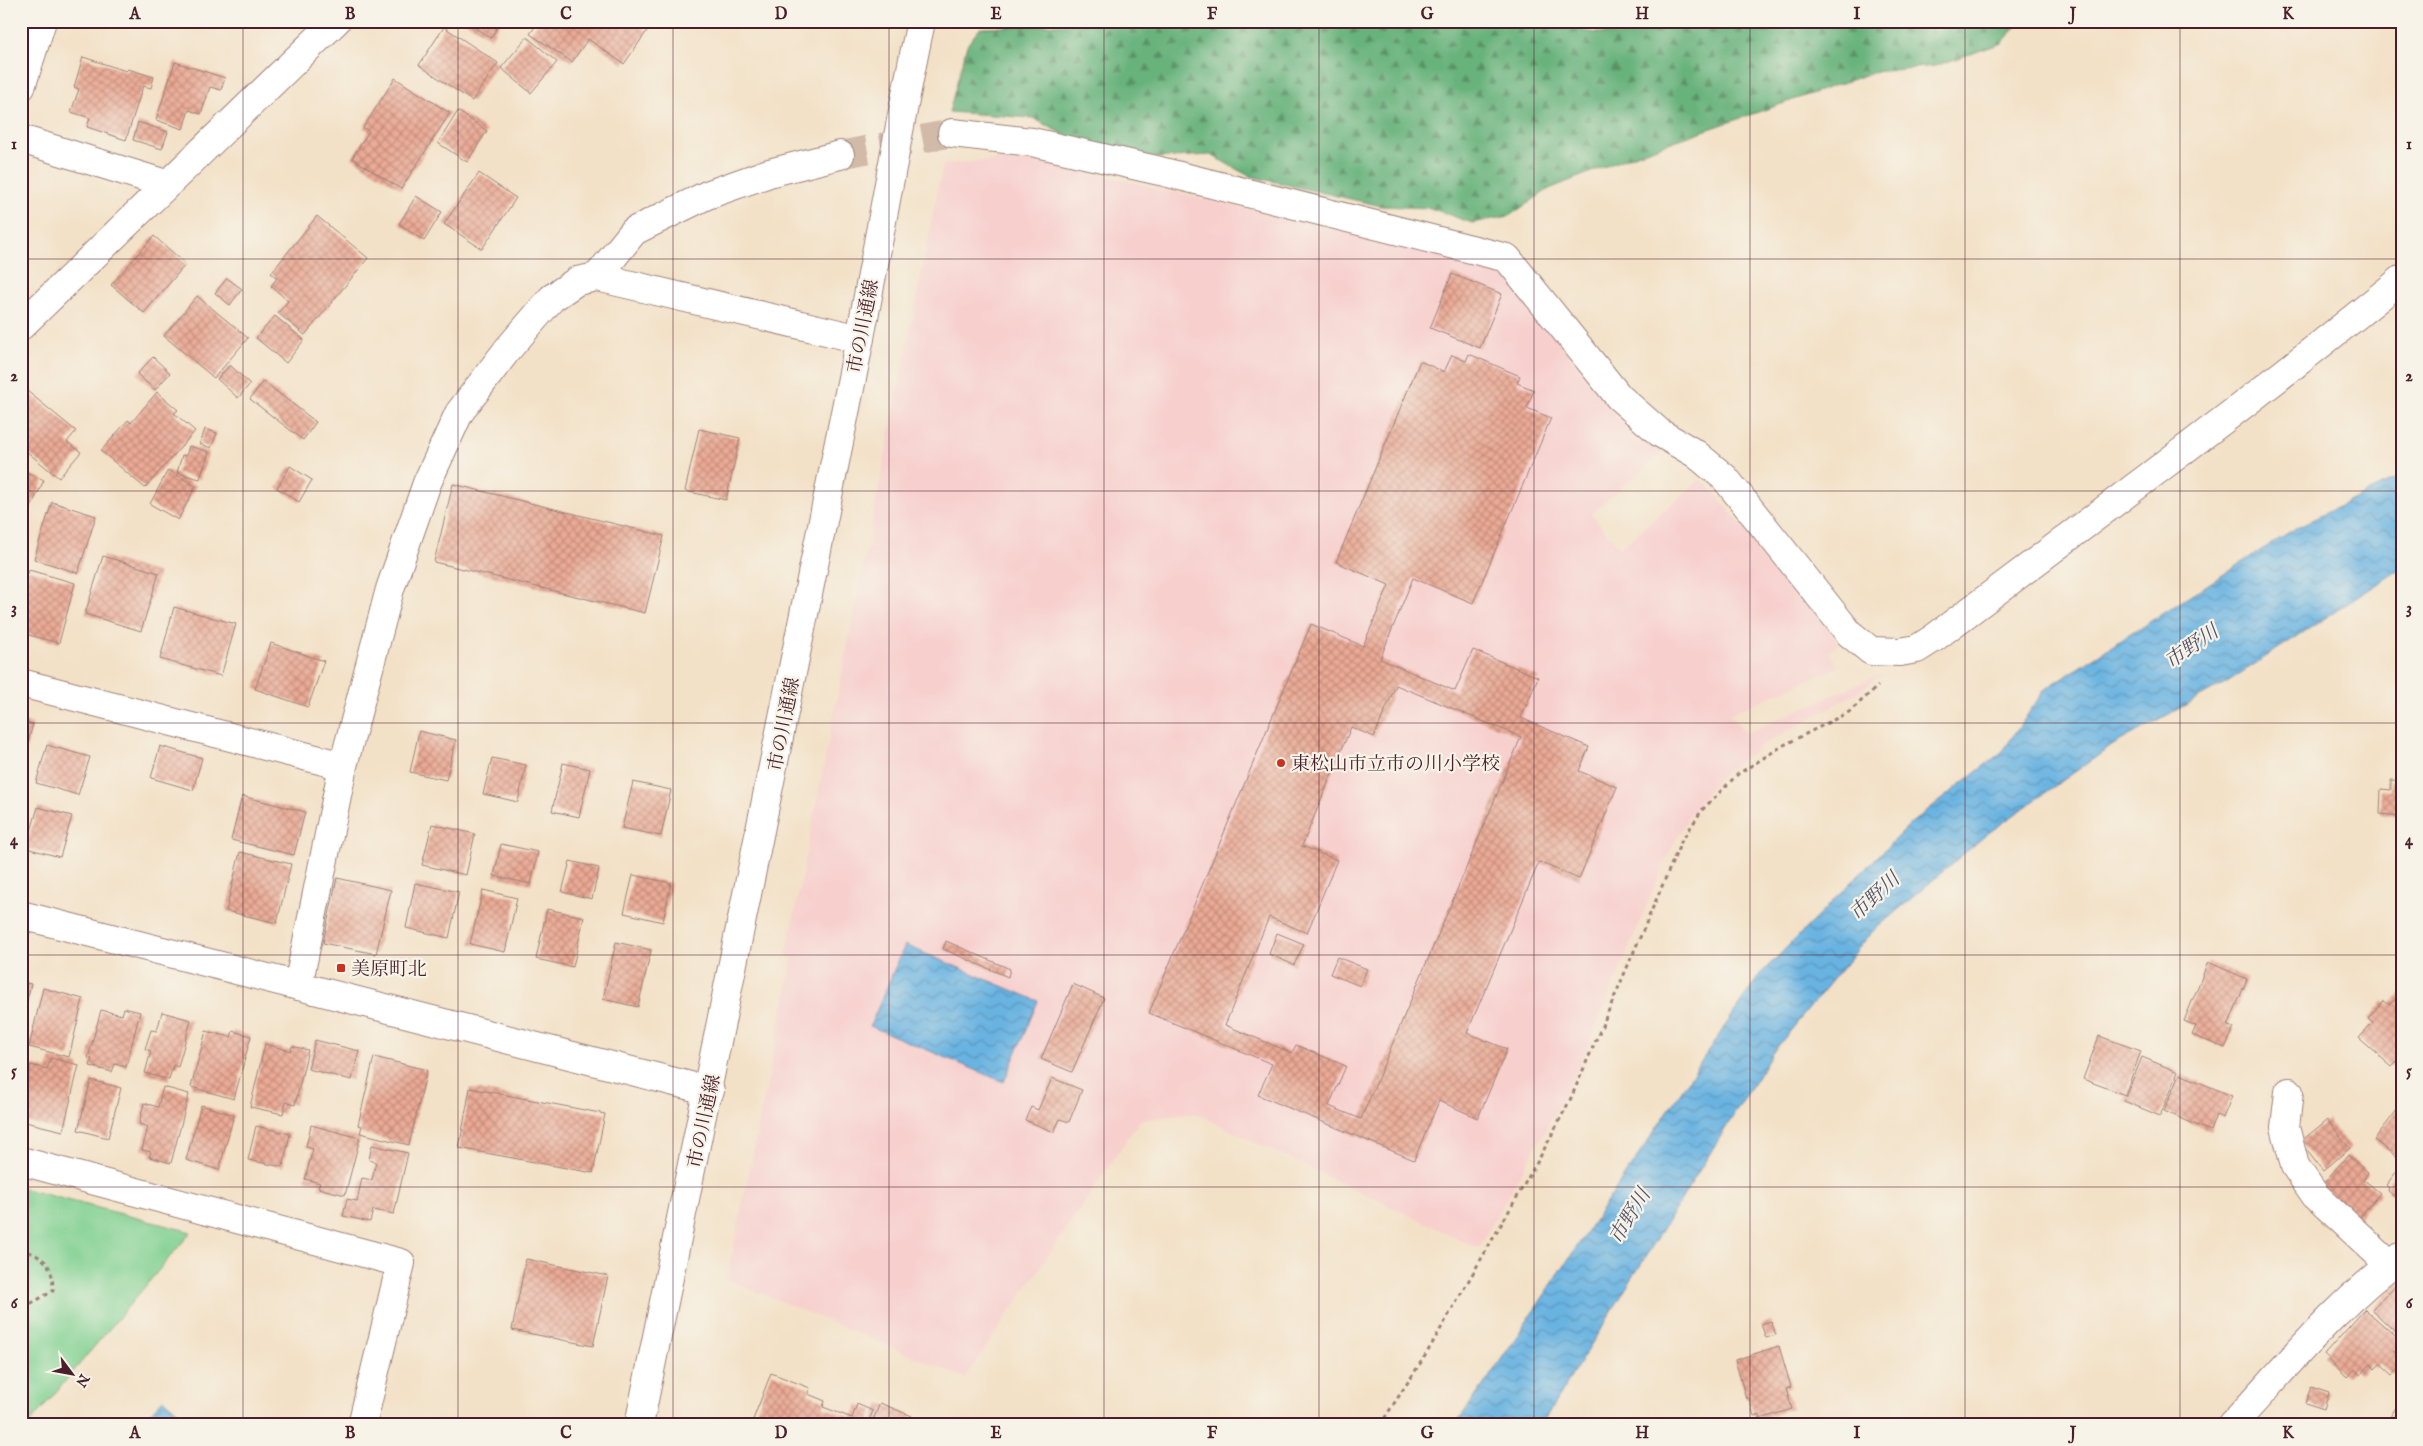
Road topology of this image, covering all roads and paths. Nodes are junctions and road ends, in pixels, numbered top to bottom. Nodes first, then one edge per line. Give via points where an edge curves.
1 (42, 21) edge
2 (336, 21) edge
3 (922, 21) edge
4 (21, 87) edge
5 (952, 133) tunnel mouth
6 (21, 139) edge
7 (840, 155) tunnel mouth
8 (166, 184) junction
9 (597, 277) junction
10 (2402, 279) edge
11 (21, 326) edge
12 (860, 339) junction
13 (1900, 652) junction
14 (21, 682) edge
15 (343, 766) junction
16 (21, 915) edge
17 (298, 986) junction
18 (710, 1091) junction
19 (2289, 1092) dead end
20 (21, 1161) edge
21 (21, 1249) edge
22 (2396, 1260) edge
23 (21, 1309) edge
24 (362, 1425) edge
25 (638, 1425) edge
26 (1380, 1425) edge
27 (2232, 1425) edge

1 - 4 street
2 - 8 street
3 - 12 street, 市の川通線 via 897,136
5 - 13 street via 1051,146 1507,258 1619,398 1660,433 1696,454 1725,478 1849,633 1870,651
6 - 8 street
7 - 9 street via 769,173 707,195 634,231
8 - 11 street
9 - 12 street
9 - 15 street via 577,281 552,298 459,413 427,482 390,589
10 - 13 street via 2115,503 1934,638 1917,649
12 - 18 street, 市の川通線
13 - 26 path via 1882,682 1850,712 1738,774 1702,810 1686,834 1571,1098 1425,1356
14 - 15 street
15 - 17 street
16 - 17 street
17 - 18 street
18 - 25 street, 市の川通線
19 - 22 street via 2285,1127 2295,1166 2315,1195
20 - 24 street via 402,1263
21 - 23 path via 40,1256 53,1273 53,1291
22 - 27 street via 2336,1314

